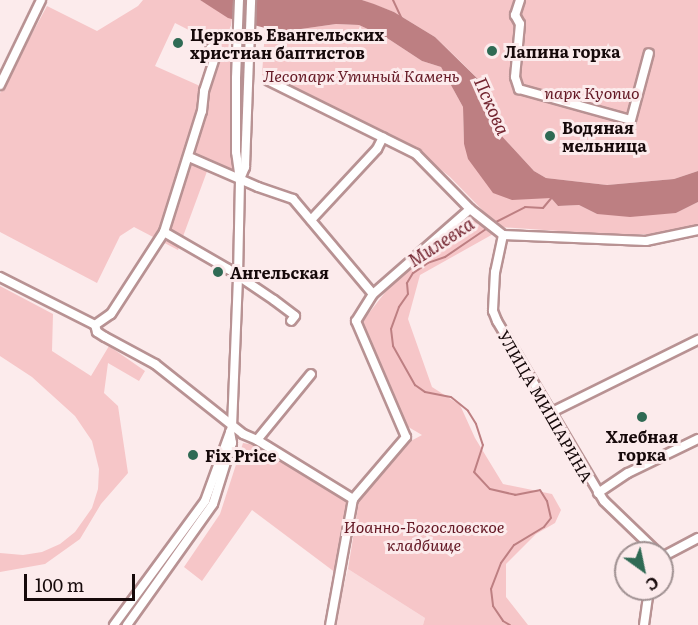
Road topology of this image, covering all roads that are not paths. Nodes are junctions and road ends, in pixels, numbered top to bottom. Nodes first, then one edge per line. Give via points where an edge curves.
1 (41, 0) edge
2 (239, 0) edge
3 (251, 0) edge
4 (520, 0) edge
5 (210, 48) dead end
6 (649, 53) dead end
7 (4, 68) edge
8 (269, 81) dead end
9 (0, 85) edge
10 (382, 137) junction
11 (189, 157) junction
12 (240, 180) junction
13 (470, 209) junction
14 (311, 220) junction
15 (698, 230) edge
16 (164, 232) junction
17 (500, 233) junction
18 (238, 276) junction
19 (0, 277) edge
20 (373, 294) junction
21 (291, 321) dead end
22 (95, 325) junction
23 (698, 340) edge
24 (311, 374) dead end
25 (552, 412) junction
26 (231, 429) junction
27 (698, 439) edge
28 (257, 440) junction
29 (598, 493) junction
30 (353, 499) junction
31 (698, 538) edge
32 (644, 541) edge
33 (674, 551) edge
34 (648, 601) edge
35 (114, 625) edge
36 (126, 625) edge
37 (330, 625) edge
38 (644, 625) edge

1 - 7 street
2 - 12 street via 236,152
3 - 12 street via 245,167
4 - 6 street via 515,15 520,24 516,77 519,89 631,120
5 - 11 street via 216,54
7 - 9 street
8 - 10 street
10 - 13 street via 416,154
10 - 14 street via 377,149
11 - 12 street
11 - 16 street
12 - 14 street via 293,199
12 - 18 street
13 - 17 street
13 - 20 street
14 - 20 street
15 - 17 street via 646,241
16 - 18 street
16 - 22 street via 111,314
17 - 25 street, УЛИЦА МИШАРИНА via 493,311
18 - 21 street via 295,316
18 - 26 street
19 - 22 street
20 - 30 street via 356,321 406,437
22 - 26 street via 105,338 155,364
23 - 25 street
24 - 28 street
25 - 29 street, УЛИЦА МИШАРИНА
26 - 28 street
26 - 35 street via 205,501
26 - 36 street via 232,443 213,504
27 - 29 street via 628,473
28 - 30 street
29 - 32 street, УЛИЦА МИШАРИНА
30 - 37 street
31 - 33 street
34 - 38 street

